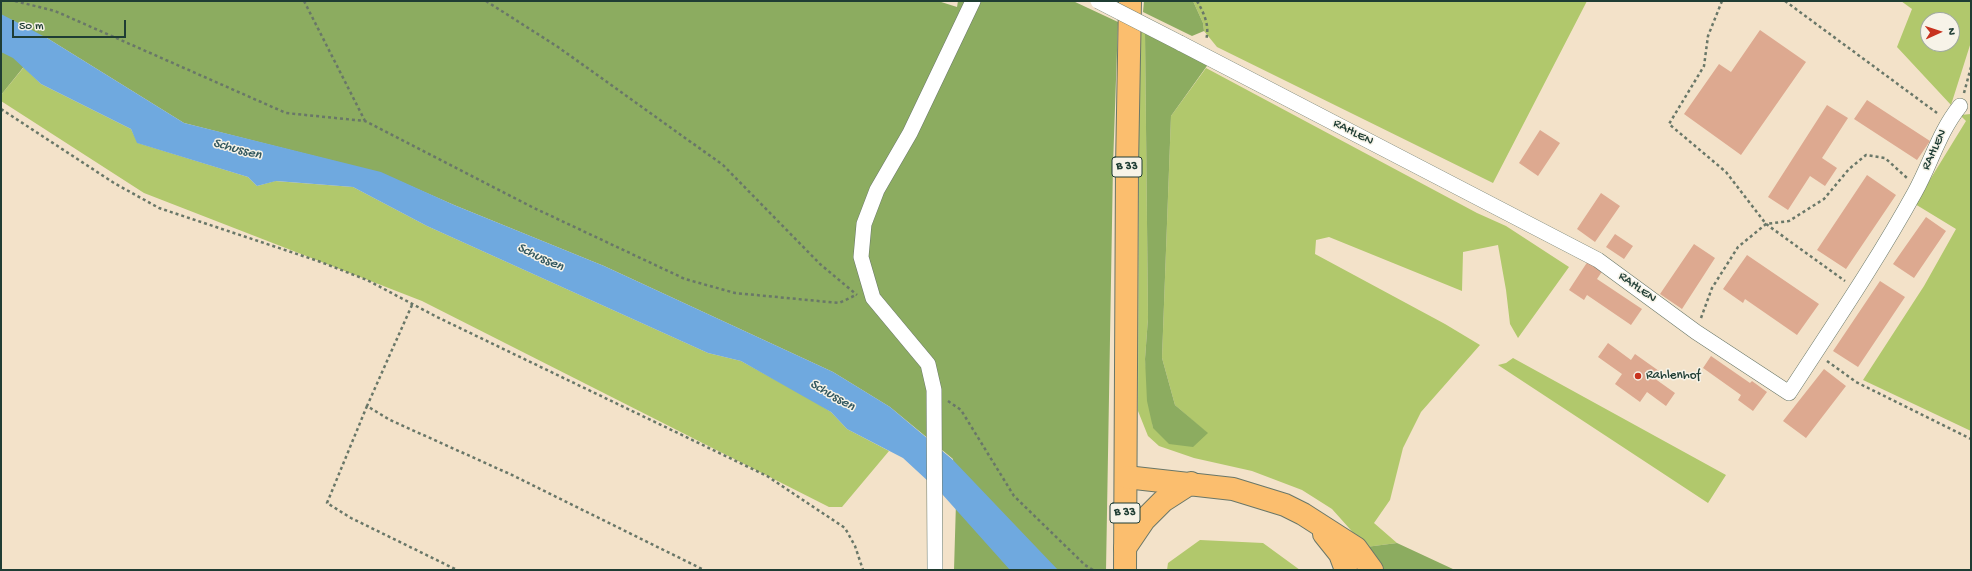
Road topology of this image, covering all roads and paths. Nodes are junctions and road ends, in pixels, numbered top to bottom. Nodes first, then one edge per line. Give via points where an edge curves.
1 (15, 1) edge
2 (304, 1) edge
3 (486, 1) edge
4 (973, 1) edge
5 (1098, 1) edge
6 (1130, 1) edge
7 (1197, 1) edge
8 (1722, 1) edge
9 (1785, 1) edge
10 (1202, 54) junction
11 (1971, 67) edge
12 (1960, 106) joint
13 (1, 108) edge
14 (365, 121) junction
15 (1948, 122) junction
16 (1916, 191) junction
17 (1766, 224) junction
18 (1857, 290) junction
19 (856, 295) junction
20 (873, 298) junction
21 (412, 305) junction
22 (1696, 332) junction
23 (1816, 352) junction
24 (935, 397) junction
25 (367, 406) junction
26 (1971, 440) edge
27 (1126, 477) junction
28 (1191, 483) junction
29 (1316, 523) junction
30 (1125, 548) junction
31 (457, 570) edge
32 (704, 570) edge
33 (863, 570) edge
34 (935, 570) edge
35 (1093, 570) edge
36 (1125, 570) edge
37 (1346, 570) edge
38 (1372, 570) edge

1 - 14 path via 55,11 286,113
2 - 14 path
3 - 19 path via 558,47 723,165 820,264
4 - 20 street via 910,133 877,190 864,224 861,257
5 - 10 street, RAHLEN, bridge
6 - 27 main road, B 33 via 1126,167
7 - 10 path via 1208,32
8 - 17 path via 1708,36 1704,66 1669,124 1726,172
9 - 15 path
10 - 22 street, RAHLEN via 1598,260
11 - 12 path
12 - 15 street, RAHLEN
13 - 21 path via 114,183 160,208 318,261 367,280
14 - 19 path via 532,207 685,279 735,293 839,303
15 - 16 street, RAHLEN
16 - 17 path via 1903,174 1885,158 1866,155 1849,169 1824,199 1789,221
16 - 18 street, RAHLEN
17 - 18 path
17 - 22 path via 1738,247 1712,288
18 - 23 street, RAHLEN
19 - 20 path
20 - 24 street via 928,364
21 - 25 path
21 - 33 path via 767,476 845,528 855,546
22 - 23 street, RAHLEN via 1789,393
23 - 26 path via 1856,382
24 - 34 street
24 - 35 path via 961,410 1014,496
25 - 31 path via 327,503 351,518
25 - 32 path via 390,420 512,475
27 - 28 main road
27 - 30 main road, B 33
28 - 29 main road via 1234,489 1261,497 1292,508
28 - 30 main road via 1163,502 1144,520
29 - 37 main road via 1340,554
29 - 38 main road via 1356,548
30 - 36 main road, B 33

